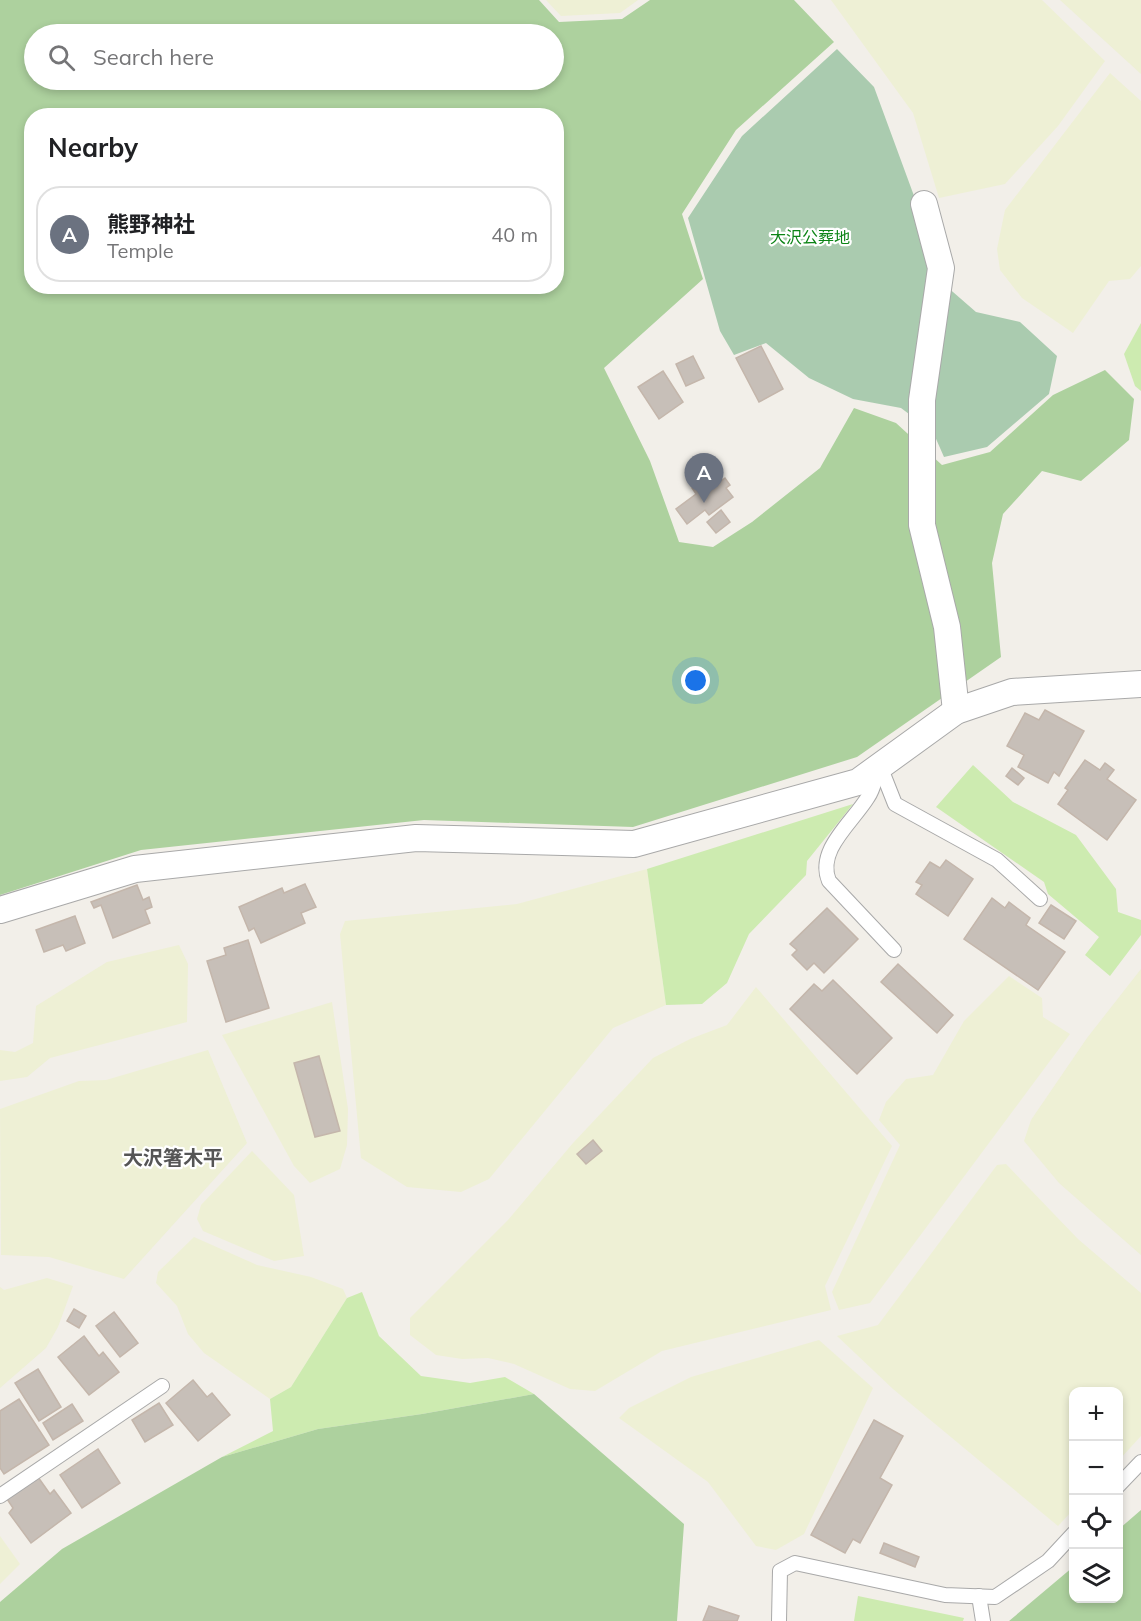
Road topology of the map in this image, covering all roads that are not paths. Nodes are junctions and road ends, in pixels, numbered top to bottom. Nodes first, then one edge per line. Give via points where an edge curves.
1 (924, 204) dead end
2 (1141, 684) edge
3 (956, 711) junction
4 (880, 766) junction
5 (1040, 898) dead end
6 (2, 912) edge
7 (894, 950) dead end
8 (162, 1386) dead end
9 (1141, 1462) edge
10 (1123, 1482) edge
11 (0, 1496) edge
12 (1069, 1538) edge
13 (979, 1596) junction
14 (779, 1621) edge
15 (984, 1621) edge

1 - 3 street via 941,268 922,400 922,525 947,627
2 - 3 street via 1012,692
3 - 4 street
4 - 5 lane via 896,804 997,860
4 - 6 street via 858,782 634,844 404,839 135,868
4 - 7 lane via 870,795 828,853 824,870 829,881
8 - 11 lane
9 - 10 lane
12 - 13 lane via 1048,1561 995,1597
13 - 14 lane via 945,1595 795,1563 780,1571
13 - 15 lane

